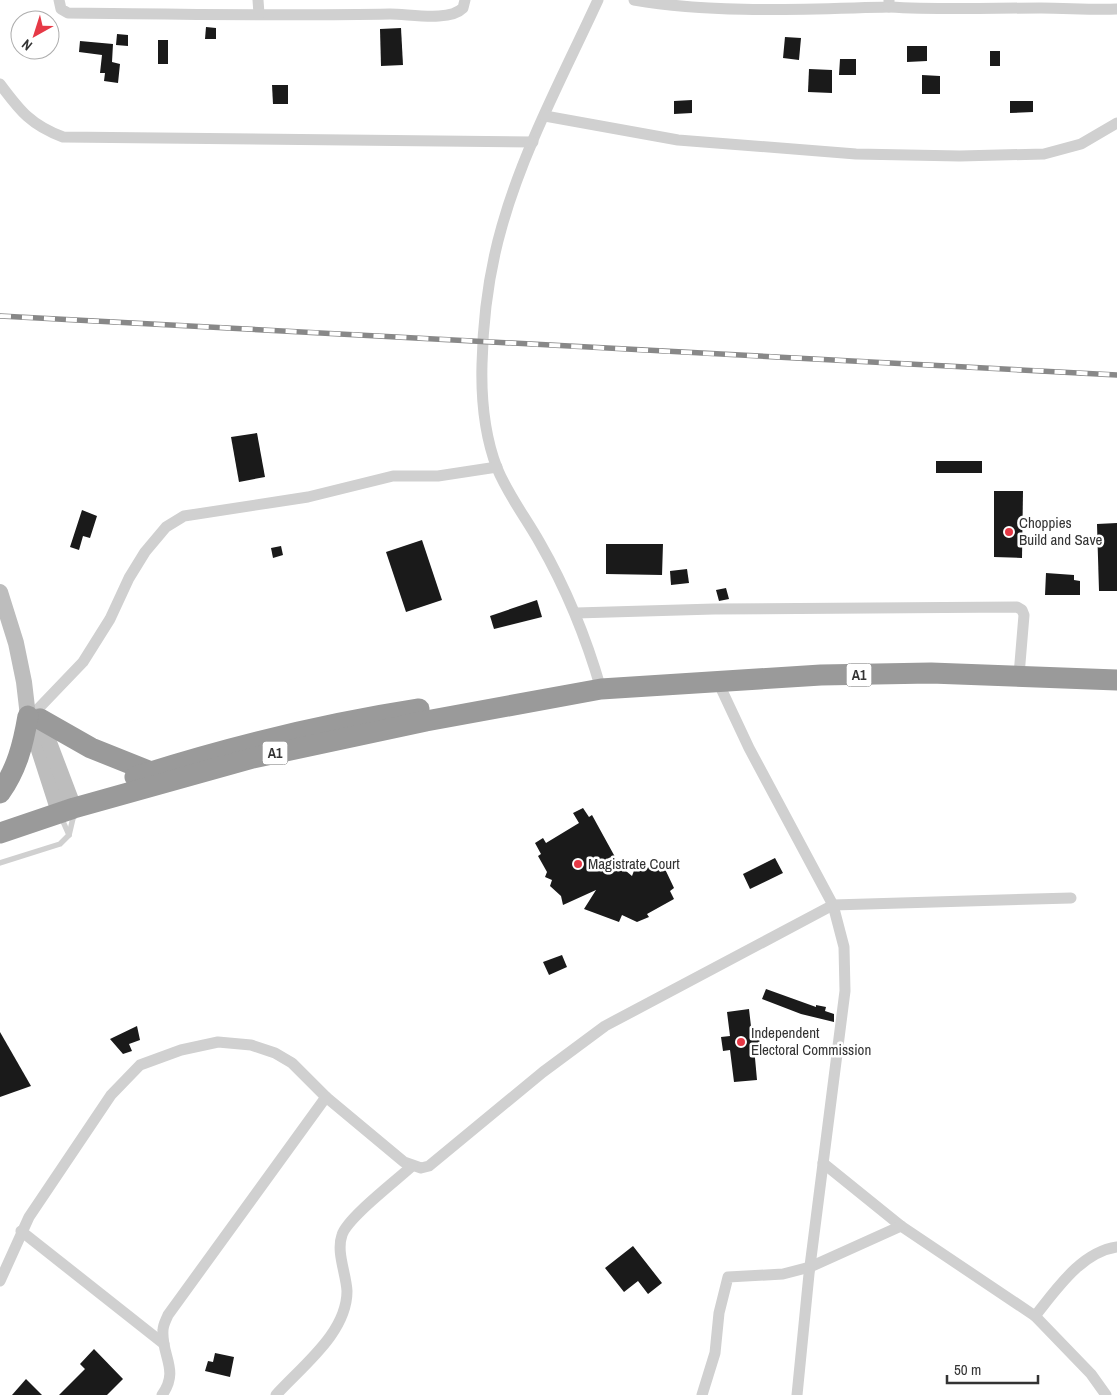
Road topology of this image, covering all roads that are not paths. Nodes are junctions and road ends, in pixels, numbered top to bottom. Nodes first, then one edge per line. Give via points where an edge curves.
1 (59, 0) edge
2 (258, 0) edge
3 (466, 0) edge
4 (598, 0) edge
5 (634, 0) edge
6 (889, 3) edge
7 (1027, 4) edge
8 (1117, 9) edge
9 (259, 14) junction
10 (0, 84) edge
11 (545, 116) junction
12 (1117, 123) edge
13 (533, 142) junction
14 (497, 467) junction
15 (0, 592) edge
16 (576, 613) junction
17 (1019, 675) junction
18 (1117, 680) edge
19 (718, 682) junction
20 (601, 689) junction
21 (556, 696) junction
22 (35, 715) junction
23 (151, 772) junction
24 (0, 794) edge
25 (65, 805) junction
26 (0, 820) edge
27 (0, 833) edge
28 (70, 836) junction
29 (0, 863) edge
30 (1070, 898) dead end
31 (833, 905) junction
32 (326, 1097) junction
33 (823, 1163) junction
34 (412, 1166) junction
35 (901, 1226) junction
36 (21, 1231) junction
37 (1117, 1247) edge
38 (810, 1267) junction
39 (0, 1280) edge
40 (1036, 1316) junction
41 (164, 1344) junction
42 (162, 1395) edge
43 (276, 1395) edge
44 (702, 1395) edge
45 (797, 1395) edge
46 (1106, 1395) edge

1 - 9 street via 61,9 68,13
2 - 9 street
3 - 9 street via 463,8 451,16
4 - 11 street
5 - 6 street via 717,9
6 - 7 street via 932,9
7 - 8 street via 1090,11
10 - 13 street via 29,120 63,137
11 - 12 street via 678,140 856,154 960,156 1044,154 1081,144
11 - 13 street
13 - 14 street via 502,226 486,298 481,398 486,433
14 - 16 street
14 - 22 street via 438,476 392,476 308,497 184,516 166,527 145,552 83,662
15 - 22 main road
16 - 17 street via 1017,607 1024,615
16 - 20 street
17 - 18 highway, A1
17 - 19 highway, A1 via 821,675
19 - 20 highway, A1
19 - 31 street via 749,748
20 - 21 highway, A1
21 - 23 highway, A1 via 491,698 357,719 253,742
21 - 25 highway, A1 via 253,758
22 - 23 highway via 91,748
22 - 24 highway via 14,772
22 - 25 main road
23 - 25 highway, A1
25 - 26 highway, A1
25 - 27 highway, A1
25 - 28 lane
25 - 28 lane via 73,826
28 - 29 lane via 60,844
30 - 31 street
31 - 33 street via 844,947 845,990
31 - 34 street via 604,1026 429,1166
32 - 34 street
32 - 36 street via 292,1063 251,1045 218,1042 155,1057 140,1065 111,1095
32 - 41 street via 168,1315 163,1329
33 - 35 street
33 - 38 street
34 - 43 street via 348,1222 341,1235 340,1250 346,1276 347,1303 338,1324
35 - 38 street
35 - 40 street
36 - 39 street
36 - 41 street
37 - 40 street via 1093,1255 1058,1287
38 - 44 street via 783,1274 728,1277 719,1313 715,1353
38 - 45 street
40 - 46 street via 1091,1374
41 - 42 street via 171,1369 168,1386

